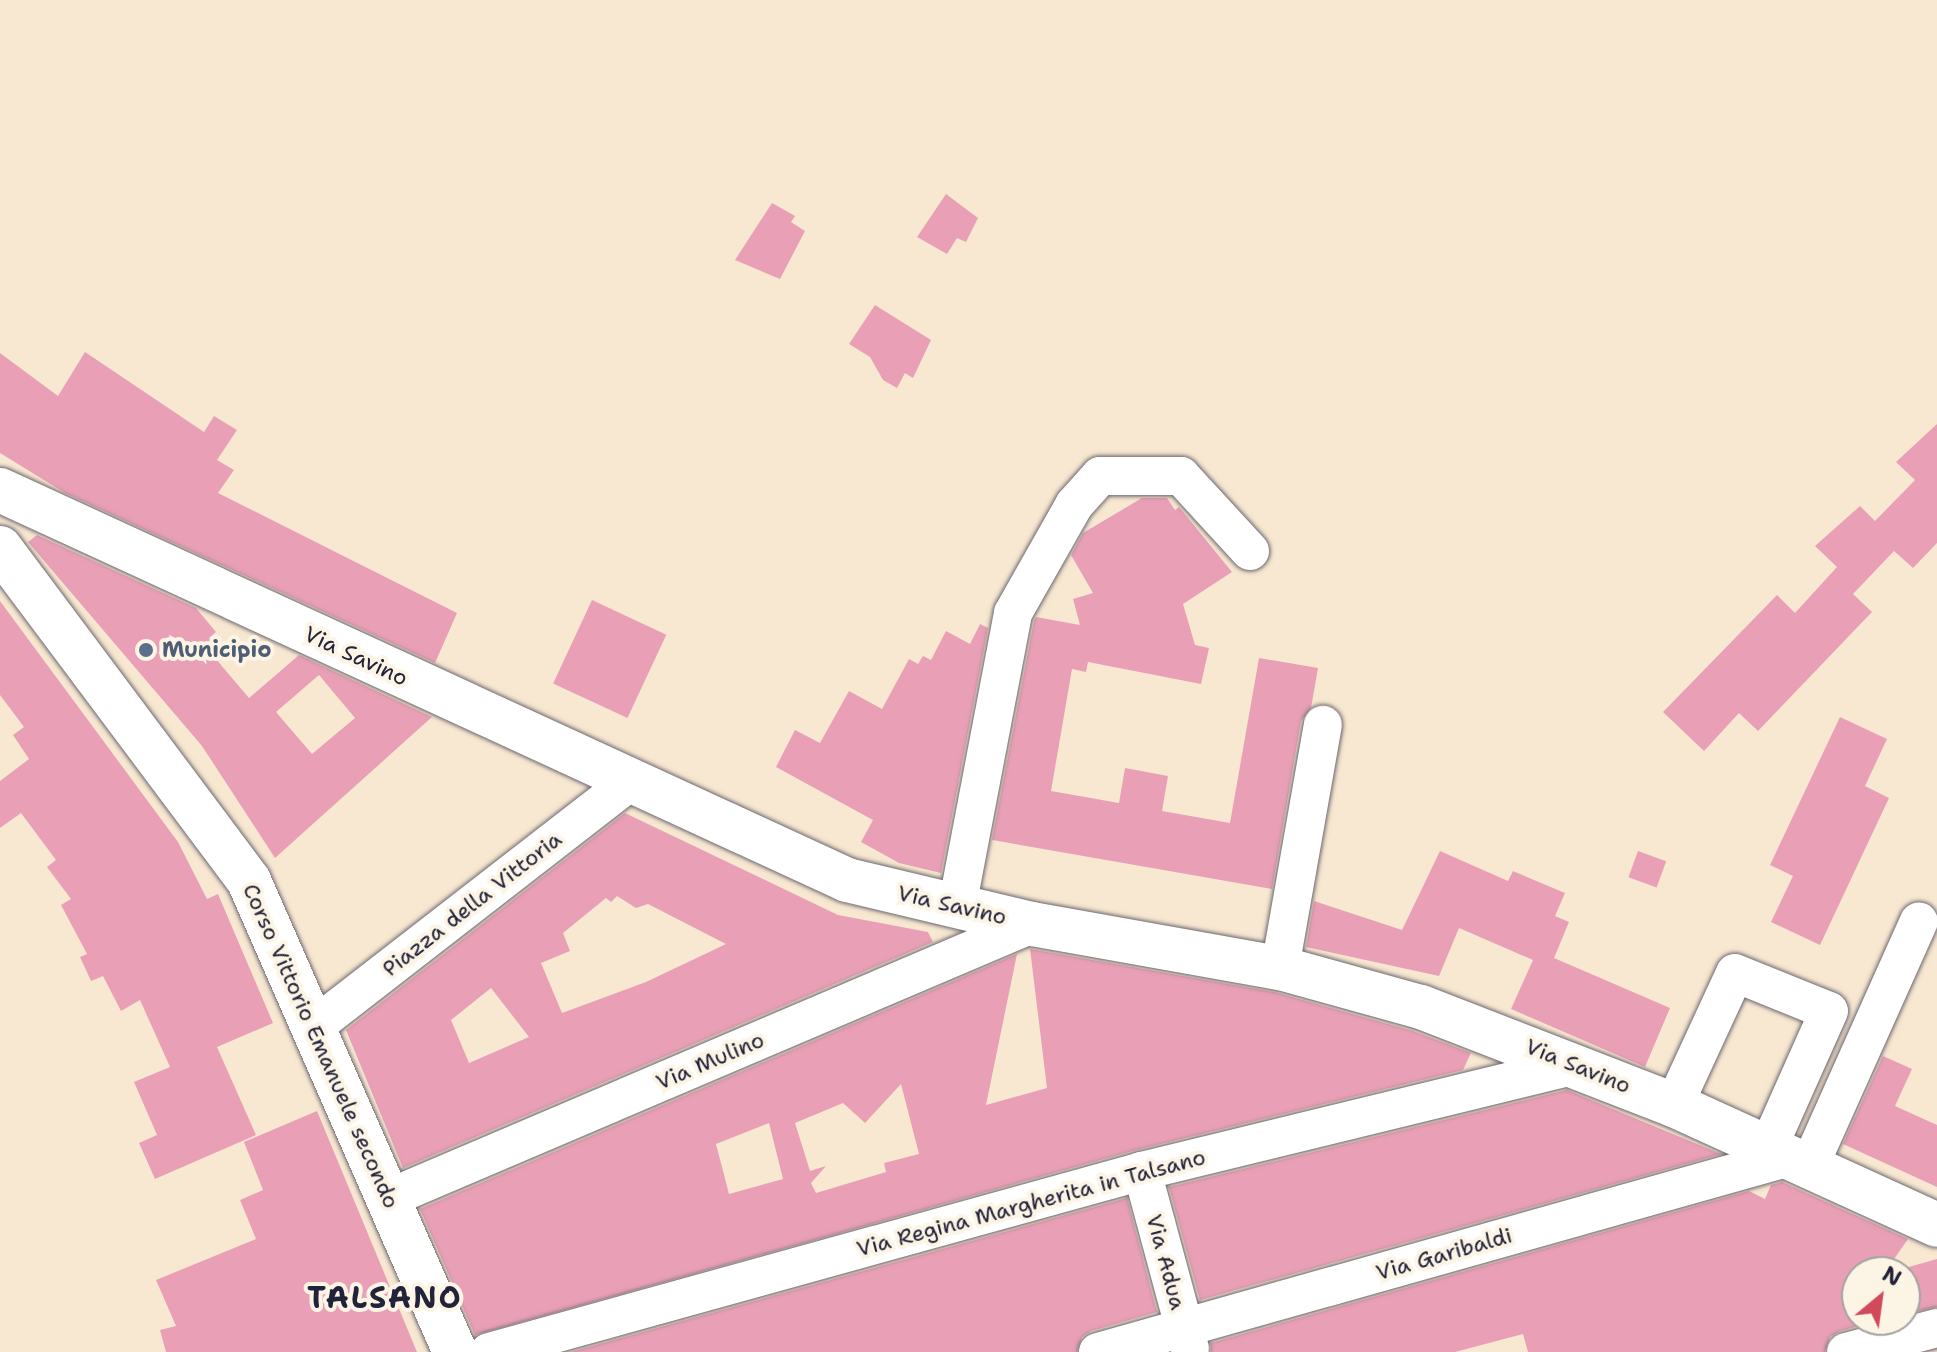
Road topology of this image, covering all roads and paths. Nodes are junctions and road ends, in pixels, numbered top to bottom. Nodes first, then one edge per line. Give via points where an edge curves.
1 (0, 490) edge
2 (1250, 551) dead end
3 (5, 562) edge
4 (1323, 725) dead end
5 (628, 783) junction
6 (957, 907) junction
7 (1919, 921) dead end
8 (1032, 924) junction
9 (1280, 968) junction
10 (316, 1025) junction
11 (1577, 1065) junction
12 (1674, 1105) junction
13 (1789, 1157) junction
14 (1142, 1171) junction
15 (389, 1198) junction
16 (1937, 1225) edge
17 (1937, 1328) edge
18 (1187, 1340) edge
19 (455, 1352) edge
20 (489, 1352) edge
21 (1098, 1352) edge
22 (1846, 1352) edge

1 - 5 street, Via Savino
2 - 6 street via 1181,476 1100,476 1074,505 1013,613
3 - 10 street, Corso Vittorio Emanuele secondo via 249,881
4 - 9 street
5 - 6 street, Via Savino via 847,880
5 - 10 street, Piazza della Vittoria
6 - 8 street, Via Savino
7 - 13 street
8 - 9 street, Via Savino
8 - 15 street, Via Mulino
9 - 11 street, Via Savino via 1421,1007
10 - 15 street, Corso Vittorio Emanuele secondo
11 - 12 street, Via Savino
11 - 14 street, Via Regina Margherita in Talsano
12 - 13 street, Via Savino
12 - 13 street via 1735,973 1829,1011
13 - 16 street, Via Savino
13 - 18 street, Via Garibaldi
14 - 18 street, Via Adua
14 - 20 street, Via Regina Margherita in Talsano
15 - 19 street, Corso Vittorio Emanuele secondo
17 - 22 street
18 - 21 street, Via Garibaldi

